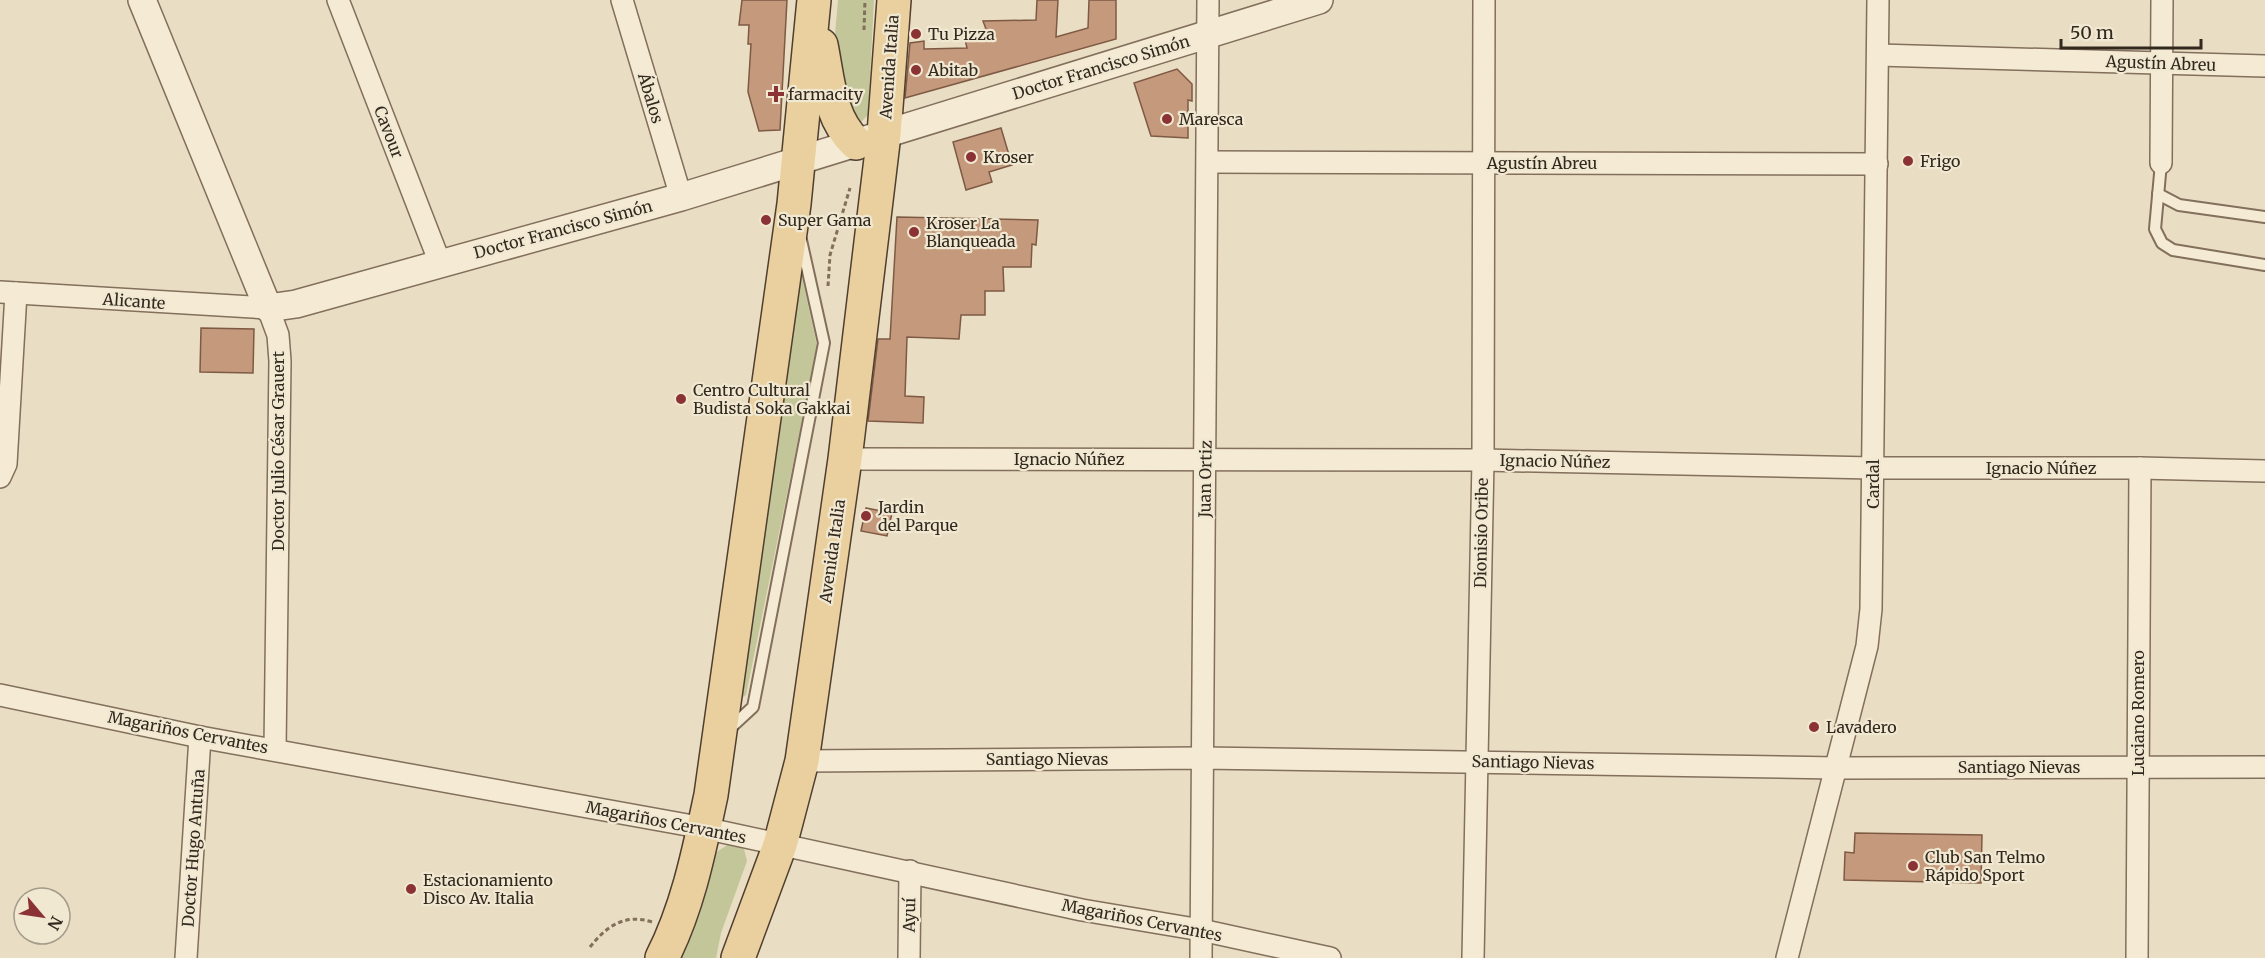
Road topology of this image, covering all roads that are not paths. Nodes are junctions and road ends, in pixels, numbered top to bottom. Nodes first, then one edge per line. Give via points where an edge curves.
1 (142, 0) edge
2 (338, 0) edge
3 (622, 0) edge
4 (894, 0) edge
5 (1208, 0) edge
6 (1319, 0) edge
7 (1484, 0) edge
8 (1878, 0) edge
9 (2162, 0) edge
10 (814, 4) edge
11 (1209, 33) junction
12 (1878, 55) junction
13 (2162, 63) junction
14 (2265, 66) edge
15 (870, 139) junction
16 (798, 162) junction
17 (1208, 162) junction
18 (1484, 163) junction
19 (2161, 163) joint
20 (1877, 164) junction
21 (2158, 194) junction
22 (681, 196) junction
23 (794, 204) junction
24 (2265, 217) edge
25 (440, 263) junction
26 (2265, 265) edge
27 (8, 293) edge
28 (268, 308) junction
29 (845, 459) junction
30 (1206, 459) junction
31 (1483, 460) junction
32 (1873, 468) junction
33 (2140, 468) junction
34 (2265, 471) edge
35 (0, 477) edge
36 (0, 695) edge
37 (200, 737) junction
38 (718, 740) junction
39 (275, 749) junction
40 (1201, 758) junction
41 (802, 761) junction
42 (1476, 761) junction
43 (2137, 766) junction
44 (2265, 767) edge
45 (1837, 768) junction
46 (704, 828) junction
47 (769, 842) junction
48 (910, 871) junction
49 (1201, 930) junction
50 (668, 944) edge
51 (186, 958) edge
52 (728, 958) edge
53 (738, 958) edge
54 (909, 958) edge
55 (1201, 958) edge
56 (1330, 958) edge
57 (1473, 958) edge
58 (1787, 958) edge
59 (2137, 958) edge

1 - 28 street, Doctor Julio César Grauert
2 - 25 street, Cavour
3 - 22 street, Ábalos
4 - 15 main road, Avenida Italia
5 - 11 street, Juan Ortiz
6 - 11 street, Doctor Francisco Simón
7 - 18 street, Dionisio Oribe
8 - 12 street, Cardal
9 - 13 street
10 - 15 main road via 836,115 844,132
10 - 16 main road
11 - 15 street, Doctor Francisco Simón
11 - 17 street, Juan Ortiz
12 - 13 street, Agustín Abreu
12 - 20 street, Cardal
13 - 14 street, Agustín Abreu
13 - 19 street
15 - 16 street, Doctor Francisco Simón
15 - 29 main road, Avenida Italia
16 - 22 street, Doctor Francisco Simón
16 - 23 main road
17 - 18 street, Agustín Abreu
17 - 30 street, Juan Ortiz
18 - 20 street, Agustín Abreu
18 - 31 street, Dionisio Oribe
19 - 21 lane
20 - 32 street, Cardal
21 - 24 lane via 2179,205
21 - 26 lane via 2155,229 2162,243 2173,250
22 - 25 street, Doctor Francisco Simón
23 - 38 main road
23 - 38 lane via 824,343 753,707
25 - 28 street, Doctor Francisco Simón via 296,304
27 - 28 street, Alicante
27 - 35 street via 6,464
28 - 39 street, Doctor Julio César Grauert via 278,335 280,361
29 - 30 street, Ignacio Núñez
29 - 41 main road, Avenida Italia
30 - 31 street, Ignacio Núñez
30 - 40 street, Juan Ortiz
31 - 32 street, Ignacio Núñez
31 - 42 street, Dionisio Oribe
32 - 33 street, Ignacio Núñez
32 - 45 street, Cardal via 1867,646
33 - 34 street, Ignacio Núñez
33 - 43 street, Luciano Romero
36 - 37 street, Magariños Cervantes
37 - 39 street, Magariños Cervantes
37 - 51 street, Doctor Hugo Antuña
38 - 46 main road
39 - 46 street, Magariños Cervantes
40 - 41 street, Santiago Nievas
40 - 42 street, Santiago Nievas
40 - 49 street, Juan Ortiz
41 - 47 main road, Avenida Italia
42 - 45 street, Santiago Nievas
42 - 57 street, Dionisio Oribe
43 - 44 street, Santiago Nievas
43 - 45 street, Santiago Nievas
43 - 59 street, Luciano Romero
45 - 58 street, Cardal
46 - 47 street, Magariños Cervantes
46 - 50 main road
47 - 48 street, Magariños Cervantes
47 - 52 main road via 728,934
47 - 53 main road, Avenida Italia
48 - 49 street, Magariños Cervantes via 1082,910
48 - 54 street, Ayuí
49 - 55 street, Juan Ortiz
49 - 56 street, Magariños Cervantes

